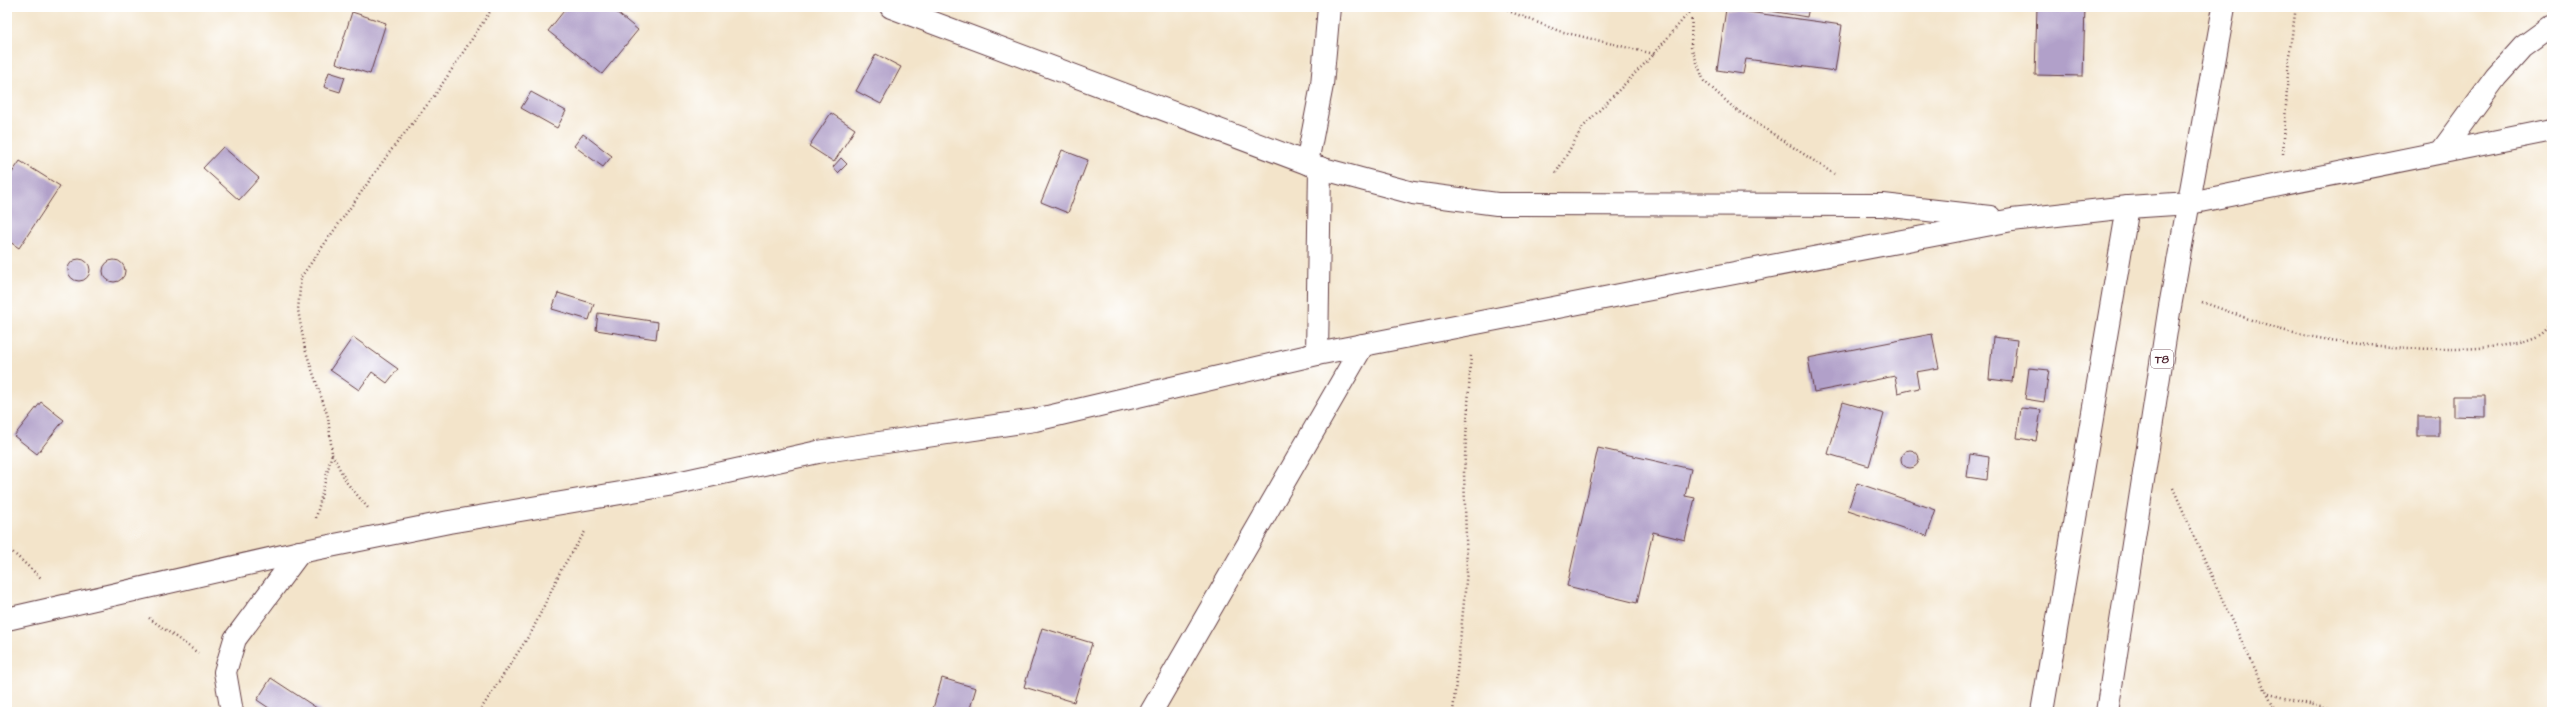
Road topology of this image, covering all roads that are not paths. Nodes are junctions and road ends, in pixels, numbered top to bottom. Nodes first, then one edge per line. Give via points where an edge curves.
1 (891, 7) edge
2 (1329, 7) edge
3 (2224, 7) edge
4 (2552, 26) edge
5 (2552, 130) edge
6 (2441, 152) junction
7 (1313, 166) junction
8 (2190, 203) junction
9 (2128, 207) junction
10 (2012, 220) junction
11 (1363, 345) junction
12 (1317, 354) junction
13 (300, 552) junction
14 (7, 619) edge
15 (232, 712) edge
16 (1151, 712) edge
17 (2042, 712) edge
18 (2107, 712) edge

1 - 7 street
2 - 7 street
3 - 8 street, T8
4 - 6 street via 2523,47 2496,77
5 - 6 street
6 - 8 street
7 - 10 street via 1413,193 1496,204 1883,205
7 - 12 street
8 - 9 street
8 - 18 street, T8 via 2173,292
9 - 10 street
9 - 17 street
10 - 11 street
11 - 12 street
11 - 16 street
12 - 13 street via 1035,420 818,452 668,485
13 - 14 street
13 - 15 street via 235,639 226,672

